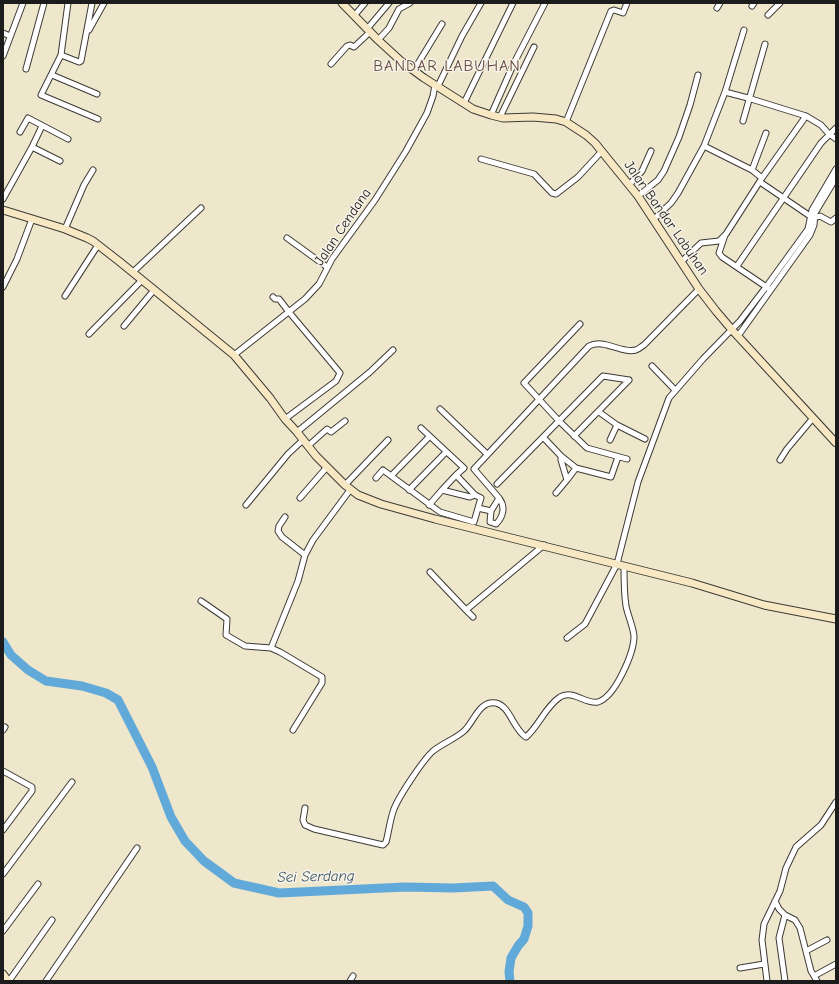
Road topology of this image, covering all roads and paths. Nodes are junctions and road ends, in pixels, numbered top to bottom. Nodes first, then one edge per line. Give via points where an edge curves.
1 (23, 3) edge
2 (44, 3) edge
3 (68, 3) edge
4 (92, 3) edge
5 (104, 3) edge
6 (342, 3) edge
7 (365, 3) edge
8 (389, 3) edge
9 (410, 3) edge
10 (481, 3) edge
11 (513, 3) edge
12 (545, 3) edge
13 (627, 3) edge
14 (780, 3) edge
15 (768, 15) dead end
16 (354, 16) junction
17 (442, 24) dead end
18 (368, 30) junction
19 (744, 30) dead end
20 (3, 33) edge
21 (87, 33) junction
22 (10, 36) junction
23 (378, 40) junction
24 (765, 44) dead end
25 (534, 47) dead end
26 (3, 56) edge
27 (61, 56) junction
28 (330, 64) dead end
29 (26, 69) dead end
30 (414, 70) junction
31 (52, 74) junction
32 (698, 75) dead end
33 (437, 86) junction
34 (725, 92) junction
35 (97, 94) dead end
36 (748, 98) junction
37 (464, 103) junction
38 (491, 115) junction
39 (806, 116) junction
40 (500, 117) junction
41 (98, 119) dead end
42 (743, 121) dead end
43 (566, 122) junction
44 (42, 126) junction
45 (836, 128) edge
46 (20, 132) dead end
47 (766, 133) dead end
48 (833, 135) edge
49 (68, 140) dead end
50 (704, 146) junction
51 (32, 147) junction
52 (602, 151) junction
53 (651, 151) dead end
54 (481, 159) dead end
55 (60, 161) dead end
56 (836, 169) edge
57 (93, 170) dead end
58 (752, 170) junction
59 (836, 178) edge
60 (761, 180) junction
61 (630, 185) junction
62 (638, 196) junction
63 (783, 198) junction
64 (3, 199) edge
65 (201, 208) dead end
66 (3, 210) edge
67 (814, 211) junction
68 (812, 217) junction
69 (836, 218) edge
70 (32, 219) junction
71 (654, 219) junction
72 (65, 229) junction
73 (726, 234) junction
74 (287, 238) dead end
75 (98, 245) junction
76 (681, 262) junction
77 (737, 266) junction
78 (328, 267) junction
79 (133, 272) junction
80 (142, 280) junction
81 (3, 288) edge
82 (768, 288) junction
83 (699, 289) junction
84 (154, 290) junction
85 (65, 296) dead end
86 (273, 297) dead end
87 (751, 311) junction
88 (289, 312) junction
89 (580, 324) dead end
90 (124, 326) dead end
91 (732, 330) junction
92 (89, 334) dead end
93 (738, 336) junction
94 (393, 350) dead end
95 (234, 355) junction
96 (652, 366) dead end
97 (675, 390) junction
98 (539, 398) junction
99 (440, 409) dead end
100 (598, 412) junction
101 (813, 418) junction
102 (285, 419) junction
103 (345, 421) dead end
104 (559, 421) junction
105 (617, 425) junction
106 (421, 428) dead end
107 (297, 432) junction
108 (574, 436) junction
109 (429, 437) junction
110 (543, 437) junction
111 (645, 439) dead end
112 (303, 440) junction
113 (388, 440) dead end
114 (610, 440) dead end
115 (836, 443) edge
116 (308, 446) junction
117 (446, 452) junction
118 (486, 454) junction
119 (561, 456) junction
120 (618, 457) junction
121 (627, 459) dead end
122 (780, 460) dead end
123 (327, 467) junction
124 (576, 468) junction
125 (456, 475) junction
126 (391, 476) junction
127 (376, 478) dead end
128 (567, 480) junction
129 (497, 484) dead end
130 (347, 487) junction
131 (409, 490) junction
132 (442, 490) junction
133 (556, 493) dead end
134 (475, 495) junction
135 (300, 498) dead end
136 (499, 498) junction
137 (429, 504) junction
138 (246, 505) dead end
139 (478, 508) junction
140 (491, 511) junction
141 (285, 517) dead end
142 (490, 522) junction
143 (496, 524) junction
144 (490, 532) junction
145 (544, 545) junction
146 (305, 555) junction
147 (617, 564) junction
148 (624, 567) junction
149 (430, 572) dead end
150 (201, 601) dead end
151 (466, 610) junction
152 (473, 617) dead end
153 (836, 619) edge
154 (567, 638) dead end
155 (271, 648) junction
156 (293, 730) dead end
157 (3, 771) edge
158 (72, 782) dead end
159 (836, 802) edge
160 (305, 808) dead end
161 (3, 830) edge
162 (137, 848) dead end
163 (3, 874) edge
164 (38, 884) dead end
165 (775, 901) junction
166 (785, 915) junction
167 (52, 920) dead end
168 (3, 931) edge
169 (827, 940) dead end
170 (806, 950) junction
171 (764, 964) junction
172 (836, 964) edge
173 (740, 968) dead end
174 (3, 974) edge
175 (812, 974) junction
176 (9, 981) edge
177 (46, 981) edge
178 (767, 981) edge
179 (785, 981) edge
180 (810, 981) edge
181 (817, 981) edge

1 - 22 street
2 - 29 street
3 - 27 street
4 - 21 street
5 - 21 street
6 - 16 street, Jalan Bandar Labuhan
7 - 16 street
8 - 18 street
9 - 23 street via 399,9 389,28
10 - 33 street, Jalan Cendana
11 - 37 street
12 - 38 street
13 - 43 street via 623,13 611,11
14 - 15 street
16 - 18 street, Jalan Bandar Labuhan
17 - 30 street
18 - 23 street, Jalan Bandar Labuhan
18 - 28 street via 356,46 347,46
19 - 34 street
20 - 22 street
21 - 27 street via 80,62
22 - 26 street
23 - 30 street, Jalan Bandar Labuhan
24 - 36 street
25 - 40 street
27 - 31 street
30 - 33 street, Jalan Bandar Labuhan
31 - 35 street
31 - 41 street via 41,95
32 - 62 street via 679,137 664,171 660,178
33 - 37 street, Jalan Bandar Labuhan
33 - 78 street, Jalan Cendana via 427,113 390,179
34 - 36 street
34 - 50 street
36 - 39 street
36 - 42 street
37 - 38 street, Jalan Bandar Labuhan
38 - 40 street, Jalan Bandar Labuhan
39 - 48 street
39 - 60 street
40 - 43 street, Jalan Bandar Labuhan via 548,118
43 - 52 street, Jalan Bandar Labuhan via 586,135
44 - 46 street via 28,118
44 - 49 street
44 - 51 street
45 - 48 street
47 - 58 street
48 - 63 street
50 - 58 street
50 - 71 street via 678,194
51 - 55 street
51 - 64 street
52 - 54 street via 578,177 555,194 534,174
52 - 61 street, Jalan Bandar Labuhan
53 - 61 street via 642,171
56 - 67 street
57 - 72 street
58 - 60 street
59 - 67 street
60 - 63 street
60 - 73 street
61 - 62 street, Jalan Bandar Labuhan
62 - 71 street, Jalan Bandar Labuhan
63 - 68 street
63 - 77 street
65 - 79 street
66 - 70 street
67 - 68 street
68 - 69 street via 820,216 831,222
68 - 82 street via 813,230
70 - 72 street
70 - 81 street
71 - 76 street, Jalan Bandar Labuhan
72 - 75 street
73 - 76 street via 719,241 701,243
73 - 77 street via 719,253
74 - 78 street
75 - 79 street
75 - 85 street
76 - 83 street, Jalan Bandar Labuhan
77 - 82 street
78 - 88 street, Jalan Cendana via 319,284
79 - 80 street
80 - 84 street
80 - 92 street
82 - 87 street
83 - 91 street, Jalan Bandar Labuhan
83 - 98 street via 644,345 636,350 595,343 589,346
84 - 90 street
84 - 95 street
86 - 88 street via 274,300 279,299
87 - 91 street
87 - 93 street
88 - 95 street, Jalan Cendana
88 - 102 street via 340,373 336,381
89 - 98 street via 524,383
91 - 93 street, Jalan Bandar Labuhan
91 - 97 street
93 - 101 street, Jalan Bandar Labuhan
94 - 107 street
95 - 102 street
96 - 97 street
97 - 147 street via 663,412 638,482
98 - 104 street
98 - 118 street
99 - 118 street
100 - 104 street via 629,380 603,376
100 - 105 street
100 - 108 street
101 - 115 street, Jalan Bandar Labuhan
101 - 122 street
102 - 107 street
103 - 116 street via 331,432 327,429
104 - 108 street
104 - 110 street
105 - 111 street
105 - 114 street
106 - 109 street
107 - 112 street
108 - 120 street via 587,448
109 - 117 street
109 - 126 street
110 - 119 street
110 - 129 street
112 - 116 street
112 - 138 street via 285,457
113 - 130 street
116 - 123 street
117 - 125 street via 464,468
117 - 131 street
118 - 136 street via 474,469
119 - 124 street
119 - 128 street
120 - 121 street
120 - 124 street via 611,477
123 - 130 street
123 - 135 street
124 - 128 street
125 - 132 street
125 - 134 street
126 - 127 street via 383,470
126 - 131 street
128 - 133 street
130 - 144 street via 365,499
130 - 146 street
131 - 137 street
132 - 134 street
132 - 137 street
134 - 139 street via 480,498
136 - 140 street
136 - 143 street via 503,508 500,520
137 - 139 street via 440,512 474,522
139 - 140 street
140 - 142 street
141 - 146 street via 278,531
142 - 143 street
142 - 144 street
143 - 144 street
144 - 145 street
145 - 147 street
145 - 151 street
146 - 155 street via 298,581
147 - 148 street
147 - 154 street via 585,624
148 - 153 street via 764,604
148 - 160 street via 624,597 634,640 616,686 602,700 594,702 568,695 560,697 526,737 519,731 503,706 496,703 485,705 457,737 440,746 424,760 394,808 386,842 383,845 307,827 303,820
149 - 151 street
150 - 155 street via 227,619 226,635 245,646
151 - 152 street
155 - 156 street via 323,678
157 - 161 street via 33,789
158 - 163 street
159 - 165 street via 824,820 796,847
162 - 177 street
164 - 168 street
165 - 166 street
165 - 171 street via 762,934
166 - 170 street via 795,920 800,928
166 - 179 street via 779,938
167 - 176 street
169 - 170 street
170 - 175 street
171 - 173 street
171 - 178 street
172 - 175 street
174 - 176 street
175 - 180 street
175 - 181 street

